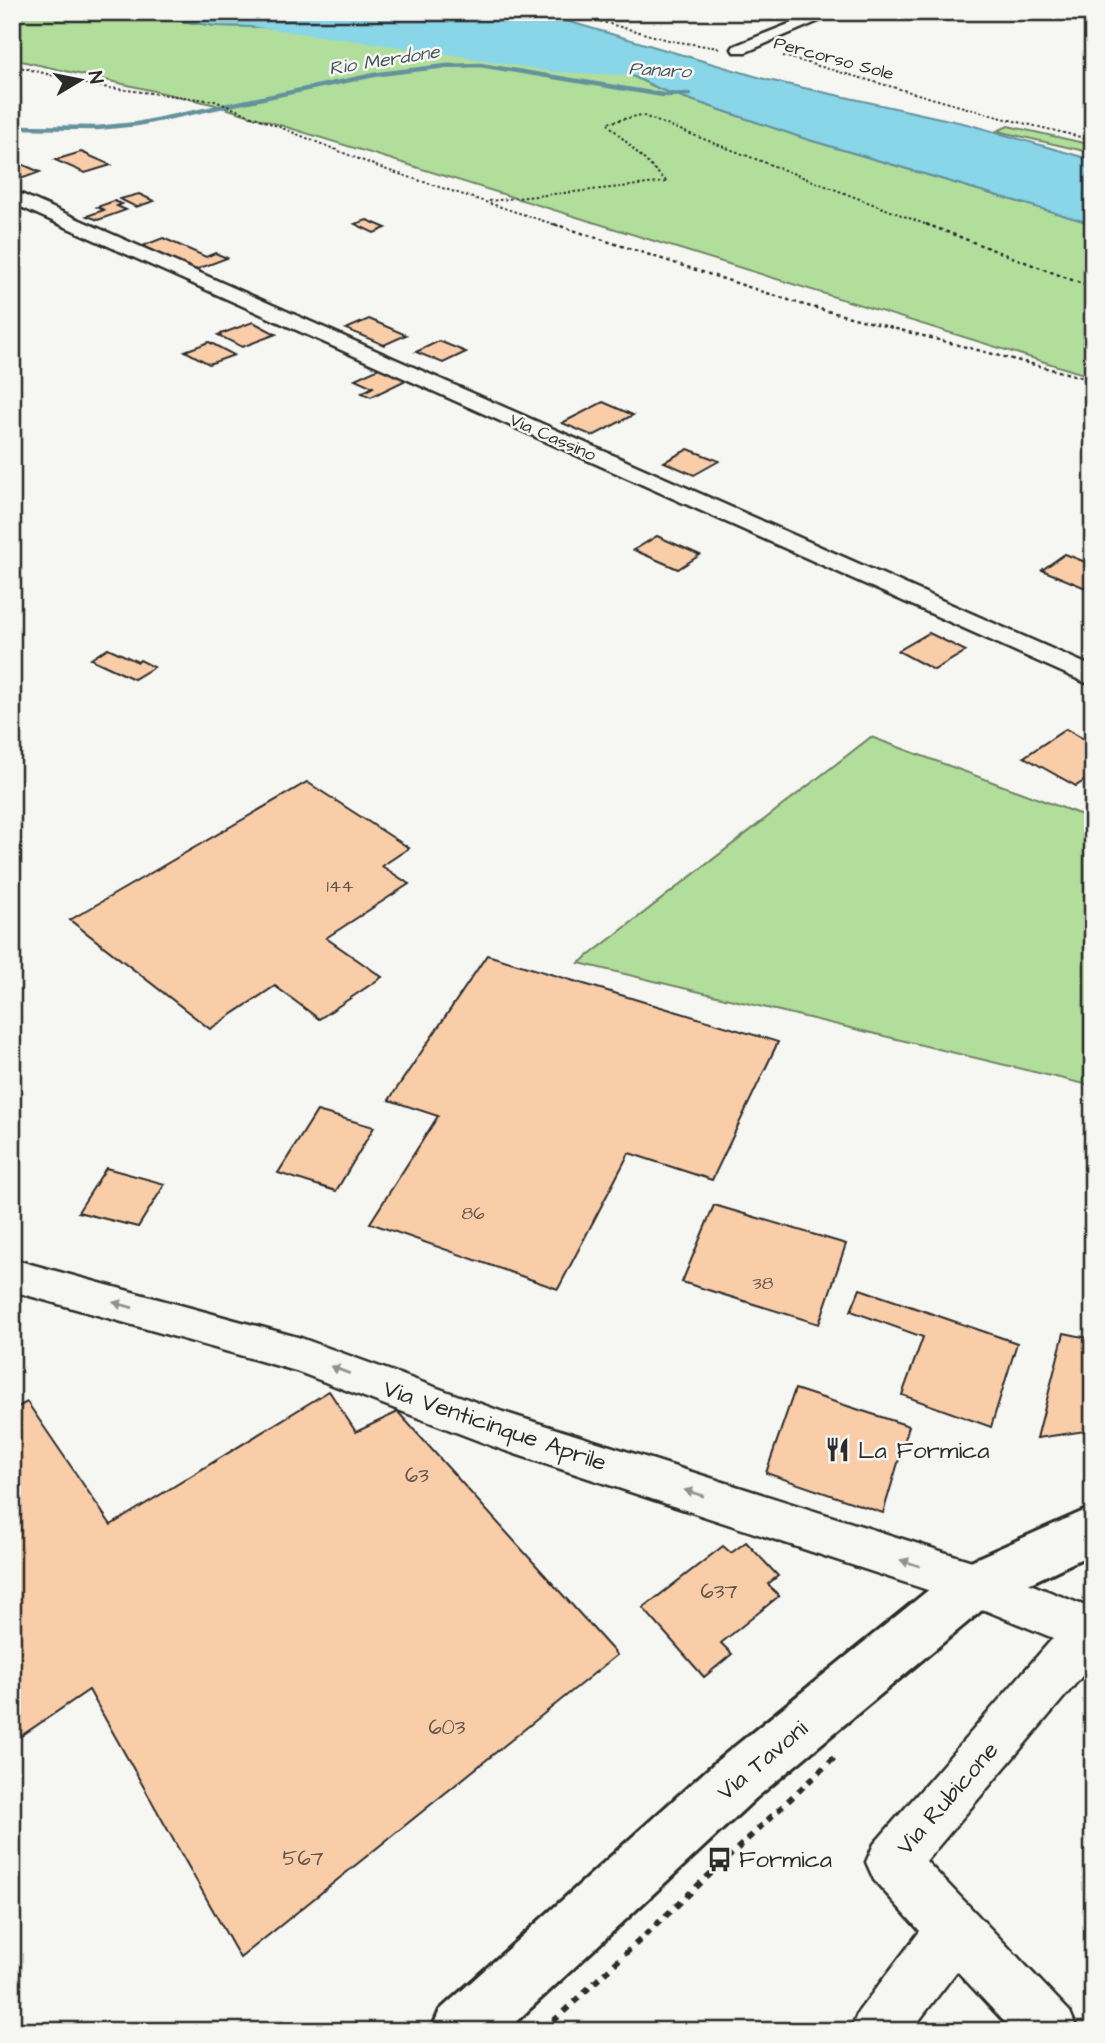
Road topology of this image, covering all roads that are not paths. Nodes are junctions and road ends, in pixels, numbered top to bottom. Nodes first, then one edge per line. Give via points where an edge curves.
1 (833, 12) edge
2 (740, 49) road end
3 (12, 196) edge
4 (1093, 678) edge
5 (12, 1275) edge
6 (1093, 1529) edge
7 (975, 1584) junction
8 (1091, 1632) edge
9 (955, 1930) junction
10 (461, 2031) edge
11 (877, 2031) edge
12 (1051, 2031) edge

1 - 2 street
3 - 4 street, Via Cassino
7 -> 5 street, Via Venticinque Aprile via 500,1430 301,1355
6 - 7 main road, Via Tavoni
7 - 8 street, Via Venticinque Aprile
7 - 10 main road, Via Tavoni via 737,1779
8 - 9 street, Via Rubicone via 892,1862
9 - 11 street
9 - 12 street

